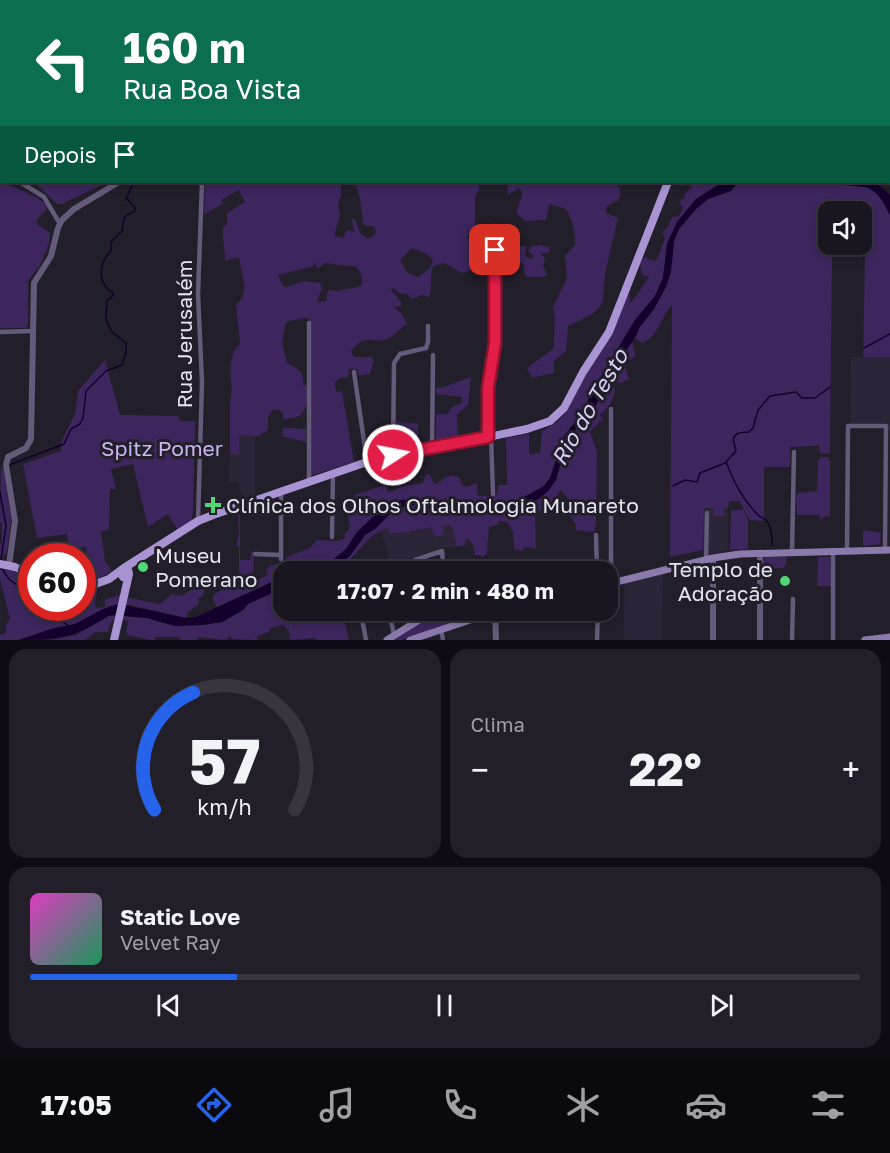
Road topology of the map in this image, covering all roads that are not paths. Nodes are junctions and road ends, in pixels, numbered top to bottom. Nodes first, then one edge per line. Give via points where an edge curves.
1 (22, 183) edge
2 (117, 183) edge
3 (202, 183) edge
4 (668, 183) edge
5 (60, 224) junction
6 (495, 226) dead end
7 (309, 323) dead end
8 (428, 326) dead end
9 (33, 331) junction
10 (0, 332) edge
11 (433, 355) dead end
12 (354, 372) dead end
13 (611, 409) dead end
14 (490, 436) junction
15 (432, 447) junction
16 (794, 452) dead end
17 (393, 455) junction
18 (0, 456) edge
19 (8, 457) junction
20 (367, 462) junction
21 (333, 473) junction
22 (309, 482) junction
23 (281, 492) junction
24 (493, 494) dead end
25 (707, 513) dead end
26 (198, 521) junction
27 (596, 535) dead end
28 (332, 537) dead end
29 (887, 550) edge
30 (833, 551) junction
31 (847, 551) junction
32 (792, 552) junction
33 (760, 553) junction
34 (255, 554) dead end
35 (710, 559) junction
36 (416, 561) edge
37 (442, 561) edge
38 (597, 561) edge
39 (609, 561) edge
40 (4, 564) edge
41 (18, 570) edge
42 (124, 573) junction
43 (618, 582) edge
44 (96, 584) edge
45 (793, 599) dead end
46 (391, 621) edge
47 (414, 621) edge
48 (466, 621) edge
49 (497, 621) edge
50 (598, 621) edge
51 (363, 624) dead end
52 (441, 629) junction
53 (431, 636) edge
54 (395, 637) edge
55 (887, 638) edge
56 (114, 640) edge
57 (366, 640) edge
58 (387, 640) edge
59 (410, 640) edge
60 (443, 640) edge
61 (496, 640) edge
62 (597, 640) edge
63 (713, 640) edge
64 (760, 640) edge
65 (792, 640) edge
66 (833, 640) edge
67 (865, 640) edge

1 - 5 street via 44,197
2 - 5 street via 74,209
3 - 26 street, Rua Jerusalém
4 - 14 main road via 612,326 564,408 537,426
5 - 9 street via 53,251 34,283
6 - 14 street via 495,334 488,388
7 - 22 street
8 - 17 street via 426,348 400,354 394,363
9 - 10 street
9 - 19 street via 31,439 27,448
11 - 15 street
12 - 20 street
13 - 39 street
14 - 15 main road
14 - 24 street
15 - 17 main road
16 - 32 street
17 - 20 main road
18 - 19 street
19 - 40 street via 15,521
20 - 21 main road
21 - 22 main road
21 - 28 street
22 - 23 main road
23 - 26 main road
23 - 34 street via 281,557
25 - 35 street
26 - 42 main road
27 - 38 street
29 - 31 main road
29 - 31 street via 886,426 848,426
30 - 31 main road
30 - 32 main road
30 - 66 street
32 - 33 main road
33 - 35 main road
33 - 64 street
35 - 43 main road
35 - 63 street
36 - 37 street via 441,551
40 - 41 main road
42 - 44 main road
42 - 56 main road via 127,588
45 - 65 street
46 - 54 street
47 - 54 main road
48 - 52 main road
49 - 61 street
50 - 62 street
51 - 57 street
52 - 53 main road
52 - 60 street
53 - 59 main road
54 - 58 main road
55 - 67 main road

